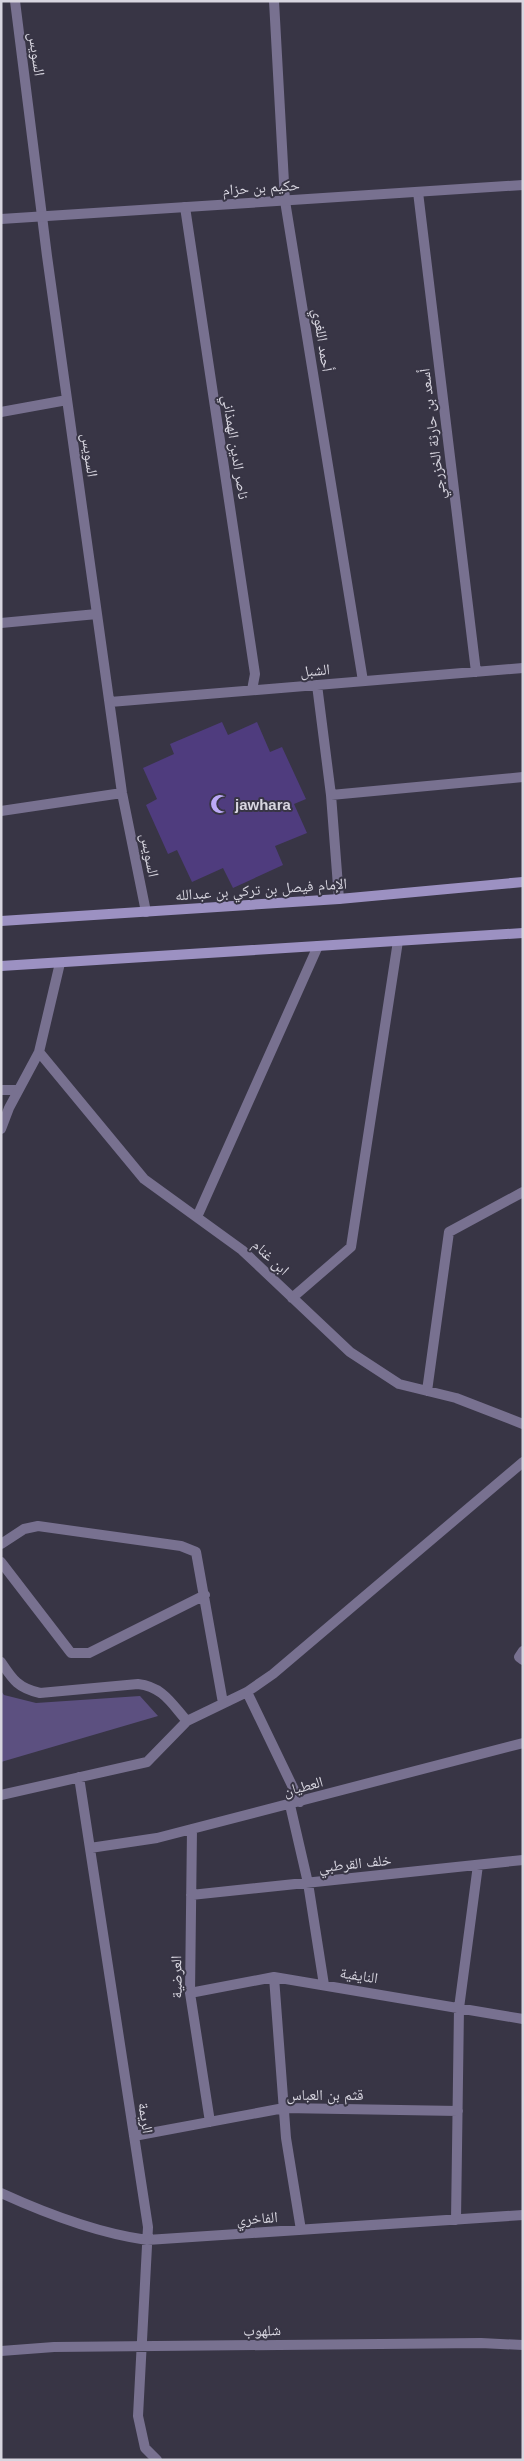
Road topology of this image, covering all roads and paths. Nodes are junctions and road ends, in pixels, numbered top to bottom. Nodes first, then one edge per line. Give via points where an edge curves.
1 (15, 1) edge
2 (274, 1) edge
3 (523, 185) edge
4 (418, 192) junction
5 (285, 201) junction
6 (185, 207) junction
7 (43, 217) junction
8 (1, 219) edge
9 (67, 400) junction
10 (1, 412) edge
11 (97, 614) junction
12 (1, 623) edge
13 (523, 668) edge
14 (476, 672) junction
15 (363, 681) junction
16 (317, 685) junction
17 (252, 690) junction
18 (110, 702) junction
19 (523, 777) edge
20 (122, 793) junction
21 (331, 795) junction
22 (1, 811) edge
23 (523, 882) edge
24 (339, 899) junction
25 (146, 912) junction
26 (1, 922) edge
27 (523, 933) edge
28 (398, 941) junction
29 (318, 946) junction
30 (60, 962) junction
31 (1, 966) edge
32 (39, 1052) junction
33 (1, 1090) edge
34 (18, 1090) junction
35 (1, 1129) edge
36 (523, 1192) edge
37 (197, 1217) junction
38 (292, 1298) junction
39 (427, 1391) junction
40 (523, 1424) edge
41 (523, 1462) edge
42 (1, 1544) edge
43 (1, 1562) edge
44 (205, 1596) junction
45 (523, 1651) edge
46 (523, 1660) edge
47 (1, 1662) edge
48 (247, 1692) junction
49 (223, 1703) junction
50 (187, 1721) junction
51 (523, 1743) edge
52 (79, 1777) junction
53 (1, 1795) edge
54 (295, 1804) junction
55 (192, 1829) junction
56 (90, 1848) junction
57 (523, 1860) edge
58 (478, 1865) junction
59 (308, 1883) junction
60 (191, 1895) junction
61 (274, 1977) junction
62 (324, 1984) junction
63 (190, 1993) junction
64 (459, 2008) junction
65 (523, 2019) edge
66 (284, 2108) junction
67 (458, 2111) junction
68 (210, 2122) junction
69 (134, 2136) junction
70 (1, 2193) edge
71 (523, 2215) edge
72 (456, 2220) junction
73 (301, 2230) junction
74 (147, 2240) junction
75 (523, 2345) edge
76 (140, 2346) junction
77 (1, 2351) edge
78 (157, 2460) edge

1 - 7 street, السويس
2 - 5 street, أحمد اللغوي
3 - 4 street, حكيم بن حزام
4 - 5 street, حكيم بن حزام
4 - 14 street, أسعد بن حارثة الخزرجي
5 - 6 street, حكيم بن حزام
5 - 15 street, أحمد اللغوي
6 - 7 street, حكيم بن حزام
6 - 17 street, ناصر الدين الهمذاني via 256,674
7 - 8 street, حكيم بن حزام
7 - 9 street, السويس
9 - 10 street
9 - 11 street, السويس
11 - 12 street
11 - 18 street, السويس
13 - 14 street, الشبل
14 - 15 street, الشبل
15 - 16 street, الشبل
16 - 17 street, الشبل
16 - 21 street
17 - 18 street, الشبل
18 - 20 street, السويس
19 - 21 street
20 - 22 street
20 - 25 street, السويس
21 - 24 street
23 - 24 main road, الإمام فيصل بن تركي بن عبدالله
24 - 25 main road, الإمام فيصل بن تركي بن عبدالله
25 - 26 main road, الإمام فيصل بن تركي بن عبدالله
27 - 28 main road
28 - 29 main road
28 - 38 street via 351,1247
29 - 30 main road
29 - 37 street
30 - 31 main road
30 - 32 street
32 - 34 street
32 - 37 street, ابن غنام via 144,1179
33 - 34 street
34 - 35 street
36 - 39 street via 449,1232
37 - 38 street, ابن غنام via 242,1250
38 - 39 street, ابن غنام via 350,1352 399,1384
39 - 40 street, ابن غنام via 456,1398
41 - 48 street via 273,1674
42 - 44 street via 24,1528 38,1526 181,1546 196,1552
43 - 44 street via 71,1653 89,1653
44 - 49 street
45 - 46 street via 519,1657
47 - 50 street via 24,1690 40,1693 138,1684 152,1686
48 - 49 street
48 - 54 street
49 - 50 street
50 - 52 street via 147,1762
51 - 54 street, العطيان
52 - 53 street
52 - 56 street, الريمة
54 - 55 street, العطيان
54 - 59 street
55 - 56 street, العطيان
55 - 60 street, العرضية
56 - 69 street, الريمة
57 - 58 street, خلف القرطبي
58 - 59 street, خلف القرطبي
58 - 64 street
59 - 60 street, خلف القرطبي
59 - 62 street
60 - 63 street, العرضية
61 - 62 street, النايفية
61 - 63 street, النايفية
61 - 66 street
62 - 64 street, النايفية
63 - 68 street, العرضية
64 - 65 street, النايفية
64 - 67 street
66 - 67 street, قثم بن العباس
66 - 68 street, قثم بن العباس
66 - 73 street
67 - 72 street
68 - 69 street, قثم بن العباس
69 - 74 street, الريمة
70 - 74 street, الفاخري via 118,2236
71 - 72 street, الفاخري
72 - 73 street, الفاخري
73 - 74 street, الفاخري
74 - 76 street, الريمة
75 - 76 street, شلهوب
76 - 77 street, شلهوب
76 - 78 street, الريمة via 138,2416 145,2448

